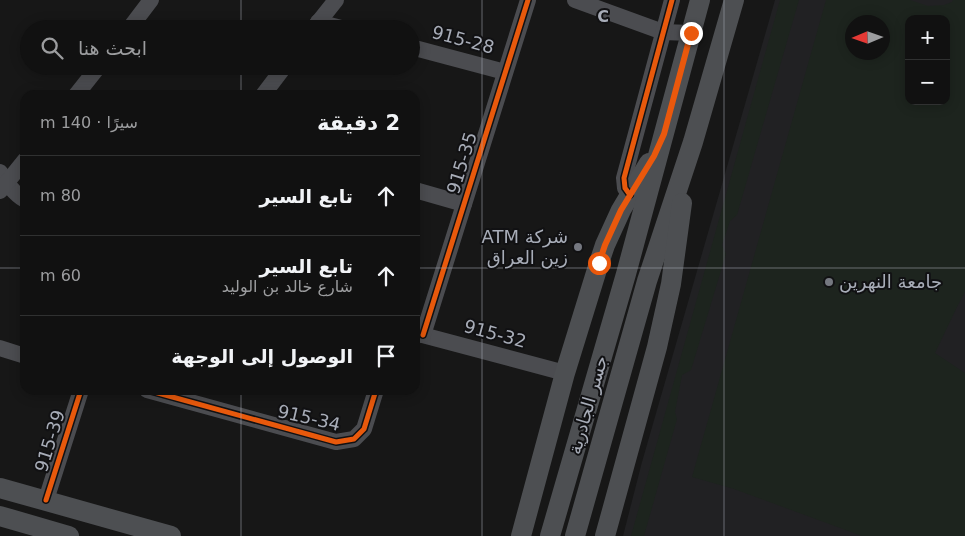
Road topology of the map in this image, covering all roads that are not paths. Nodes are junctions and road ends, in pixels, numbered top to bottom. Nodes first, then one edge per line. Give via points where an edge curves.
1 (151, 0) edge
2 (336, 0) edge
3 (528, 0) edge
4 (574, 0) edge
5 (672, 0) edge
6 (700, 0) edge
7 (734, 0) edge
8 (136, 20) edge
9 (320, 20) edge
10 (664, 32) junction
11 (691, 33) junction
12 (420, 48) edge
13 (505, 72) junction
14 (92, 75) edge
15 (278, 75) edge
16 (80, 90) edge
17 (267, 90) edge
18 (664, 134) junction
19 (693, 142) junction
20 (20, 165) edge
21 (2, 182) edge
22 (420, 191) edge
23 (630, 196) junction
24 (20, 198) edge
25 (464, 204) junction
26 (420, 331) edge
27 (420, 334) edge
28 (0, 348) edge
29 (20, 354) edge
30 (566, 373) junction
31 (78, 395) edge
32 (167, 395) edge
33 (374, 395) edge
34 (0, 488) edge
35 (46, 500) junction
36 (0, 516) edge
37 (69, 536) edge
38 (171, 536) edge
39 (521, 536) edge
40 (550, 536) edge
41 (575, 536) edge
42 (605, 536) edge

1 - 8 street
2 - 9 street
3 - 13 street, 915-35
4 - 10 street
5 - 10 street
6 - 11 main road
7 - 19 main road
10 - 11 street
10 - 23 street via 624,178
11 - 18 main road
12 - 13 street, 915-28
13 - 25 street, 915-35
14 - 16 street
15 - 17 street
18 - 23 main road
18 - 40 main road, جسر الجادرية
19 - 41 main road, جسر الجادرية via 647,280
19 - 42 main road via 671,284 659,338
20 - 21 street
21 - 24 street
22 - 25 street
23 - 30 main road via 605,245
25 - 26 street, 915-35
27 - 30 street, 915-32
28 - 29 street
30 - 39 main road
31 - 35 street, 915-39
32 - 33 street, 915-34 via 336,442 354,439 364,429
34 - 35 main road
35 - 38 main road
36 - 37 main road

